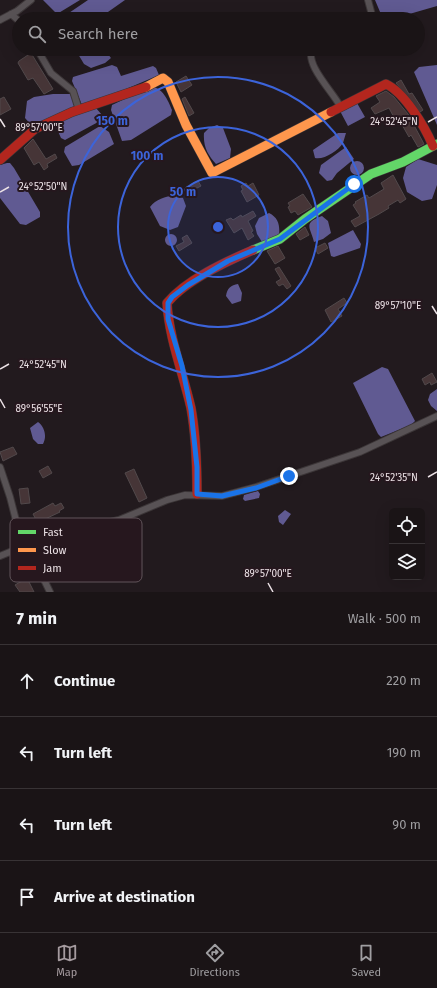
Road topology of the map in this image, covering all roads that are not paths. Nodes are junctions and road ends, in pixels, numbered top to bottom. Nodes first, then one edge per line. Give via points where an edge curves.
1 (31, 0) edge
2 (368, 0) edge
3 (14, 12) edge
4 (371, 12) edge
5 (11, 14) edge
6 (0, 20) edge
7 (41, 56) edge
8 (311, 56) edge
9 (340, 106) junction
10 (79, 110) junction
11 (435, 145) edge
12 (0, 160) edge
13 (437, 416) edge
14 (0, 467) edge
15 (197, 494) junction
16 (15, 518) edge
17 (124, 518) edge
18 (10, 553) edge
19 (0, 556) edge
20 (45, 582) edge
21 (50, 592) edge

1 - 3 street
2 - 4 street
5 - 6 street
7 - 10 street via 51,72 73,91
8 - 9 street via 319,76
9 - 10 street via 212,173 186,124 166,78
9 - 11 street via 380,86 389,85 409,105
10 - 12 street via 36,128
11 - 15 street via 403,162 371,174 280,239 228,261 172,297 168,303 168,319 191,410
13 - 15 street via 360,452 256,488 222,496
14 - 16 street
15 - 17 street via 167,500
18 - 19 street
20 - 21 street

